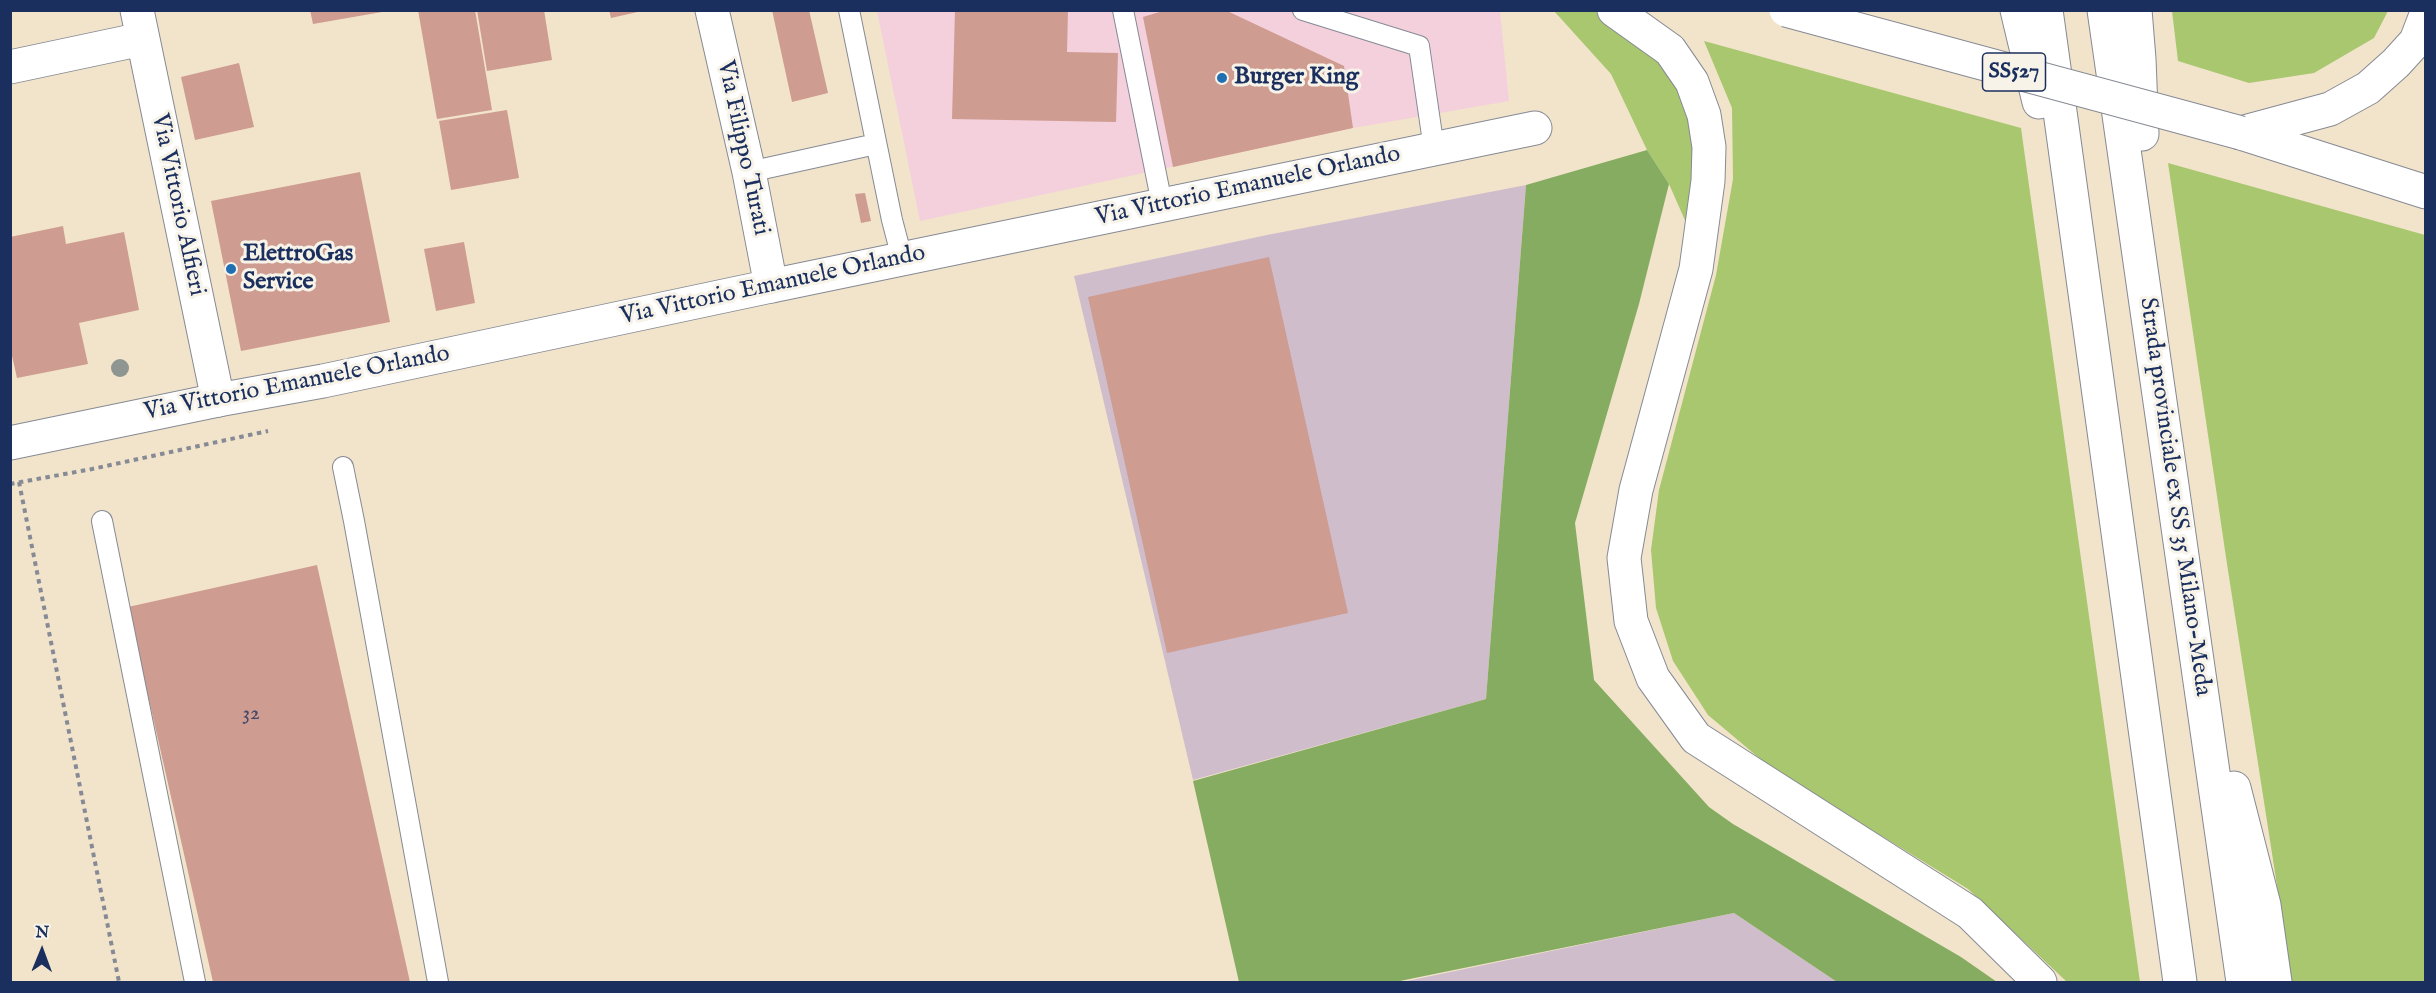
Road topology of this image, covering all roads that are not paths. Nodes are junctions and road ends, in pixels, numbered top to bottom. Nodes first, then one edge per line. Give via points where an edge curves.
1 (712, 10) edge
2 (849, 10) edge
3 (1123, 10) edge
4 (1303, 10) edge
5 (1614, 10) edge
6 (1786, 10) edge
7 (2017, 10) edge
8 (2046, 10) edge
9 (2104, 10) edge
10 (2135, 10) edge
11 (2426, 15) edge
12 (139, 25) edge
13 (10, 67) edge
14 (1535, 129) dead end
15 (2241, 133) junction
16 (876, 144) junction
17 (1434, 149) junction
18 (2426, 168) edge
19 (748, 172) junction
20 (2426, 192) edge
21 (1162, 204) junction
22 (902, 258) junction
23 (771, 286) junction
24 (2087, 308) junction
25 (2147, 310) junction
26 (218, 400) junction
27 (10, 443) edge
28 (343, 467) dead end
29 (102, 521) dead end
30 (2192, 619) junction
31 (195, 982) edge
32 (438, 982) edge
33 (2040, 982) edge
34 (2180, 982) edge
35 (2243, 982) edge
36 (2275, 982) edge

1 - 19 main road, Via Filippo Turati
2 - 16 lane
3 - 21 lane
4 - 17 lane via 1419,46
5 - 33 main road via 1670,50 1692,82 1704,115 1709,147 1696,269 1636,490 1624,558 1631,621 1653,678 1696,738 1970,913
6 - 15 main road, SS527, bridge
7 - 24 main road
8 - 24 main road
9 - 25 main road, Strada provinciale ex SS 35 Milano-Meda
10 - 25 main road
11 - 15 main road via 2416,41 2368,88 2330,109
12 - 13 main road
12 - 26 main road, Via Vittorio Alfieri
14 - 17 main road, Via Vittorio Emanuele Orlando
15 - 18 main road, SS527
15 - 20 main road, SS527
16 - 19 lane
16 - 22 lane
17 - 21 main road, Via Vittorio Emanuele Orlando
19 - 23 main road, Via Filippo Turati
21 - 22 main road, Via Vittorio Emanuele Orlando
22 - 23 main road, Via Vittorio Emanuele Orlando
23 - 26 main road, Via Vittorio Emanuele Orlando
24 - 34 main road
25 - 30 main road, Strada provinciale ex SS 35 Milano-Meda
26 - 27 main road, Via Vittorio Emanuele Orlando
28 - 32 lane
29 - 31 lane
30 - 35 main road, Strada provinciale ex SS 35 Milano-Meda
30 - 36 main road via 2264,905

